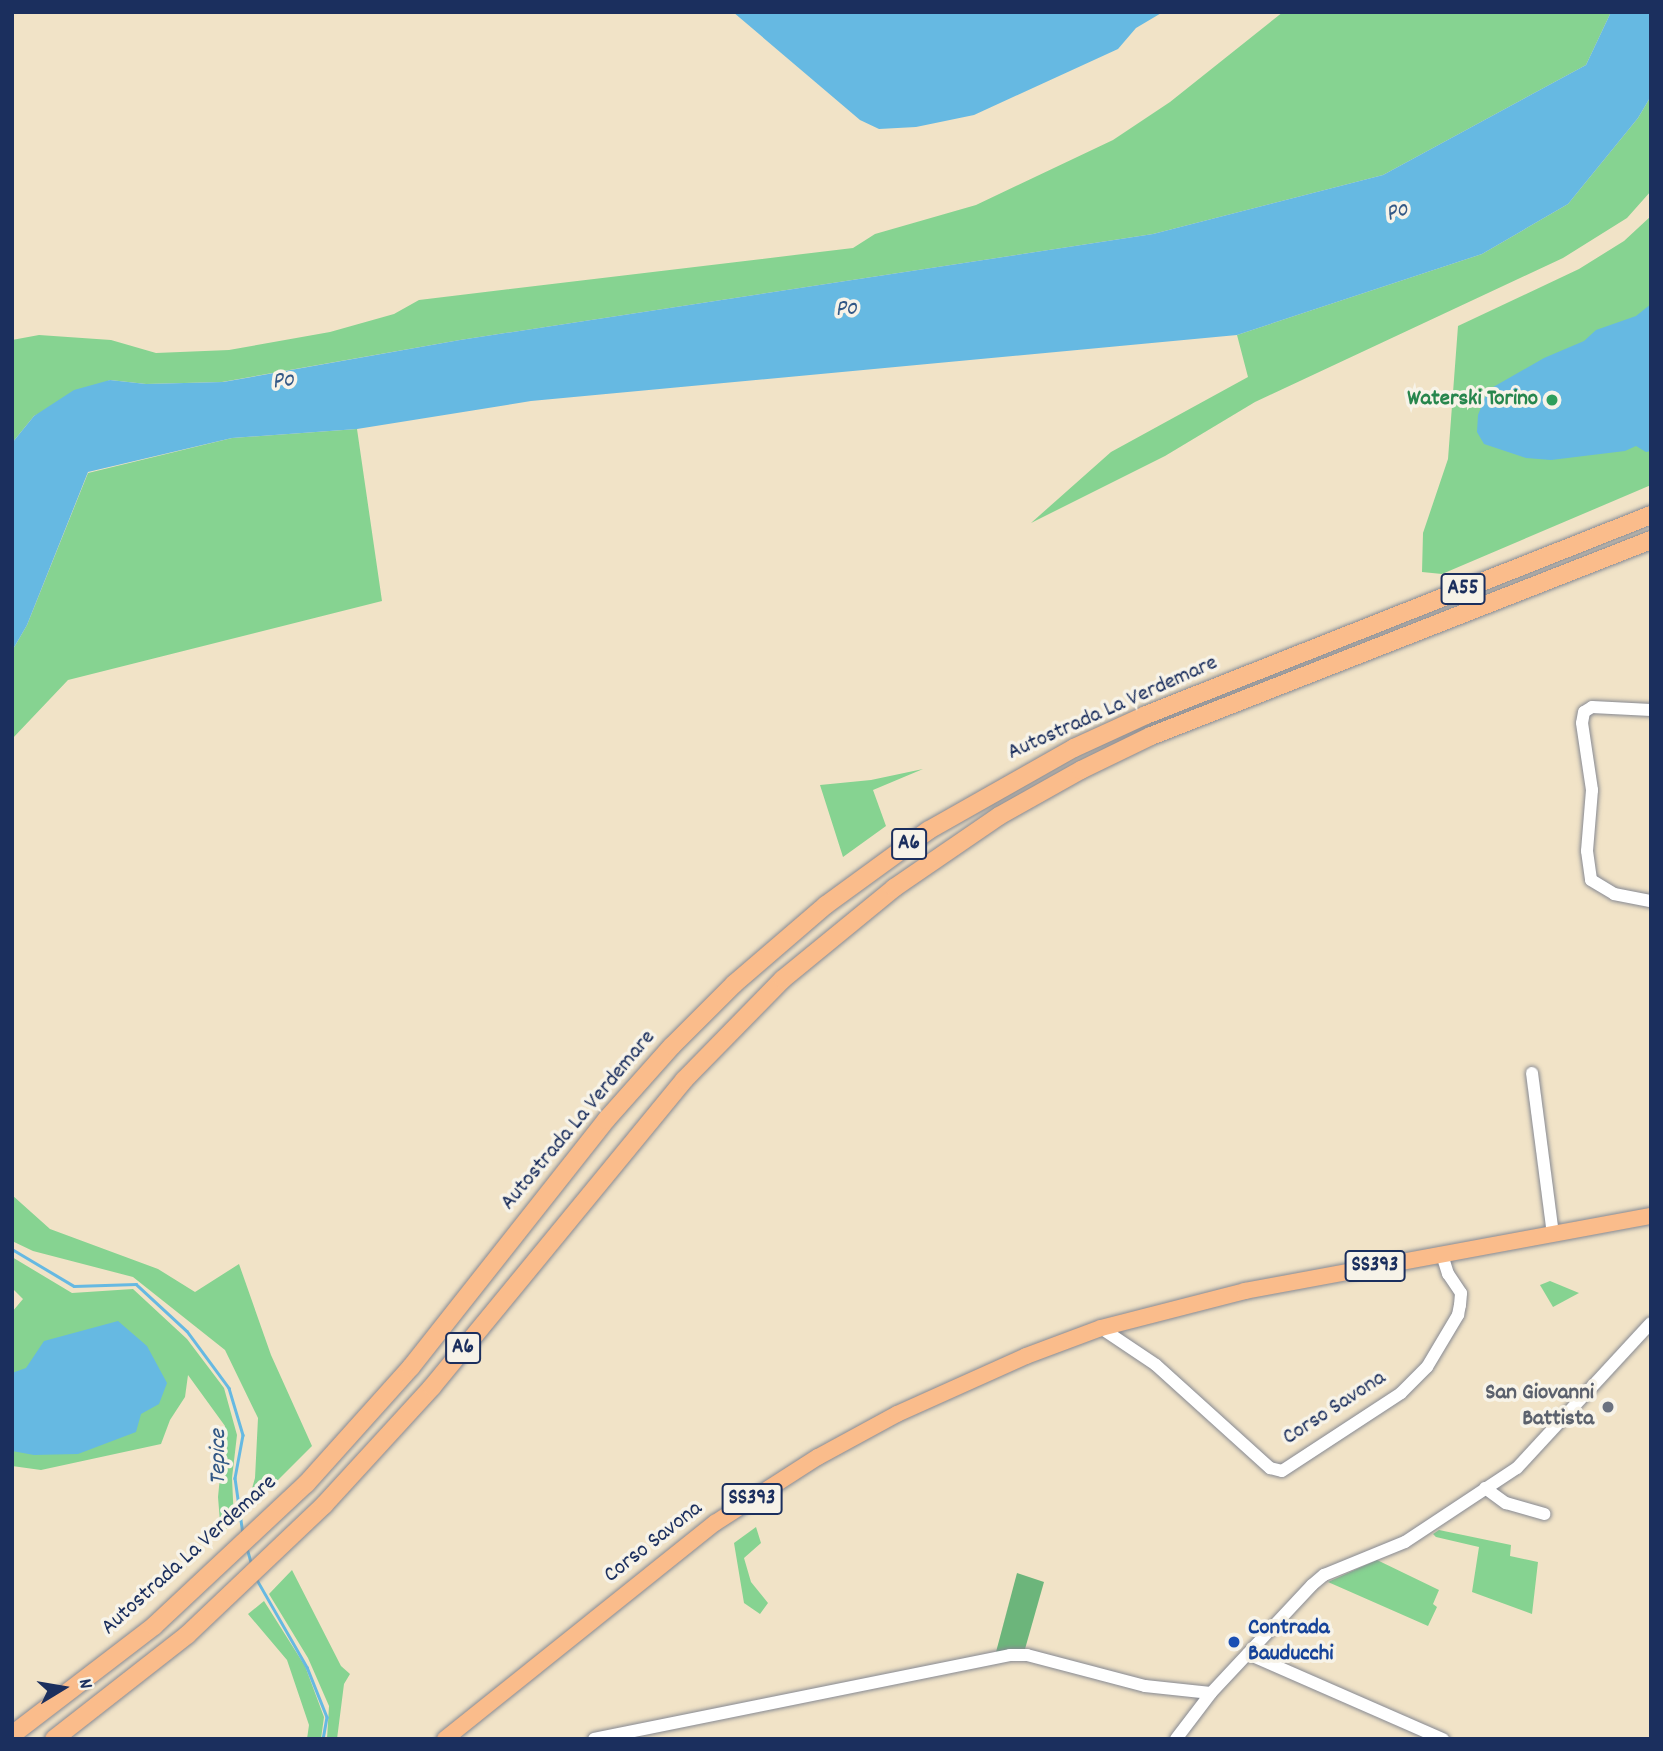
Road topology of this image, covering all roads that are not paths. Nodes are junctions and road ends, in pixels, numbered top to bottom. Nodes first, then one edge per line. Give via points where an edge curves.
1 (1650, 515) edge
2 (1651, 540) edge
3 (1278, 663) joint
4 (1284, 684) joint
5 (1651, 710) edge
6 (1651, 901) edge
7 (1532, 1073) dead end
8 (1651, 1216) edge
9 (1553, 1234) junction
10 (1442, 1254) junction
11 (1651, 1323) edge
12 (1101, 1328) junction
13 (1485, 1488) junction
14 (1544, 1514) dead end
15 (1248, 1654) junction
16 (1211, 1693) junction
17 (12, 1735) edge
18 (54, 1739) edge
19 (445, 1739) edge
20 (594, 1739) edge
21 (1176, 1739) edge
22 (1443, 1739) edge

1 - 3 highway, A55
2 - 4 highway, A55
3 - 17 highway, Autostrada La Verdemare / A6 via 1146,715 1031,770 929,830 786,937 672,1046 607,1120 411,1367 338,1450 154,1626
4 - 18 highway, Autostrada La Verdemare / A6 via 1151,736 1040,792 941,854 826,941 751,1009 684,1080 432,1387 277,1553 145,1669
5 - 6 street via 1592,707 1584,712 1582,723 1592,790 1587,851 1591,880 1614,894
7 - 9 street
8 - 9 main road, Corso Savona / SS393
9 - 10 main road, Corso Savona / SS393
10 - 12 main road, Corso Savona / SS393 via 1245,1291
10 - 12 street, Corso Savona via 1461,1293 1460,1305 1427,1367 1401,1393 1282,1471 1270,1468 1156,1365
11 - 13 street via 1517,1468
12 - 19 main road, Corso Savona / SS393 via 970,1380 818,1457 715,1523
13 - 14 street via 1506,1503
13 - 15 street via 1405,1542 1324,1574
15 - 16 street
15 - 22 street
16 - 20 street via 1145,1686 1027,1655 1010,1655
16 - 21 street

